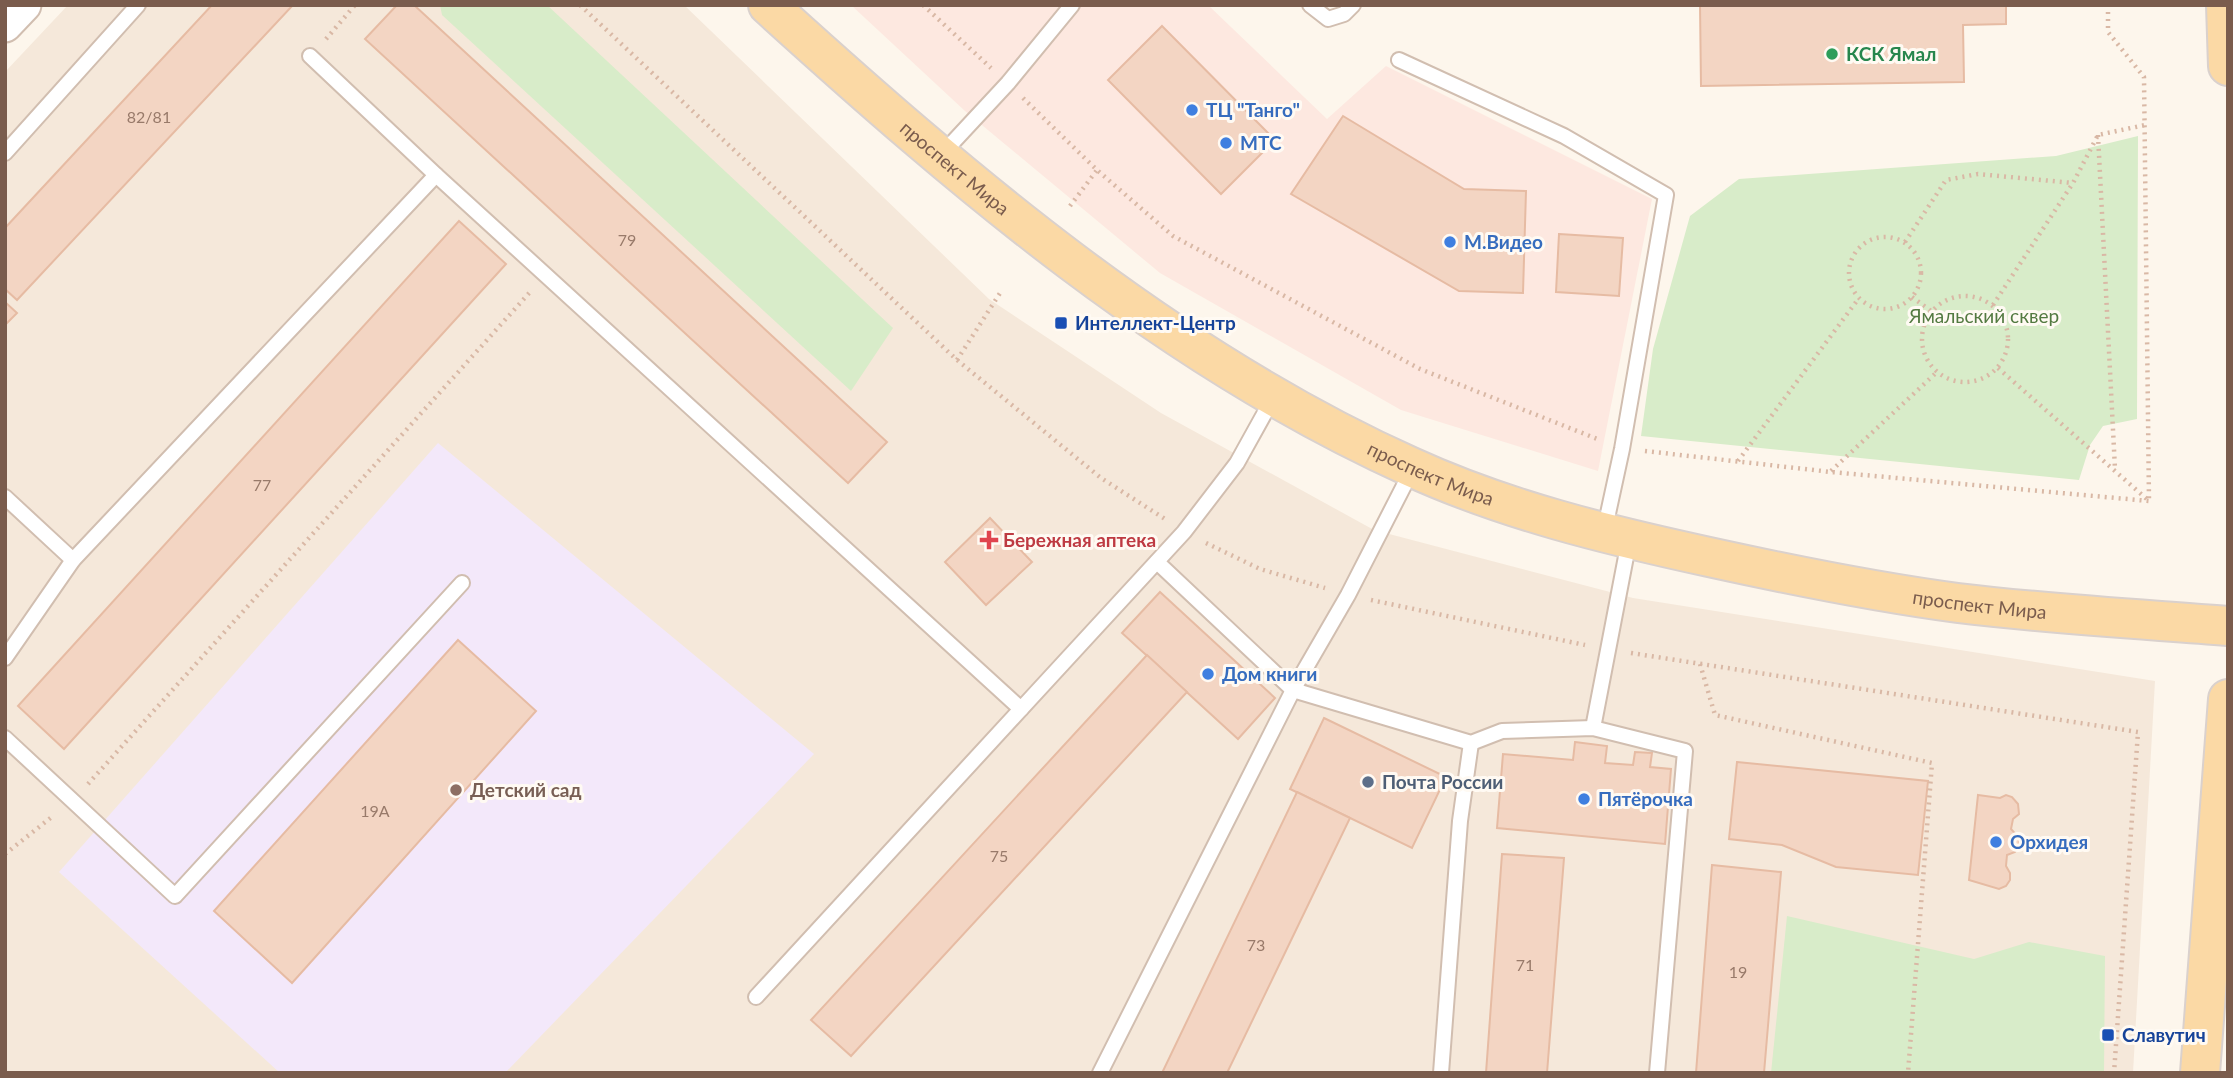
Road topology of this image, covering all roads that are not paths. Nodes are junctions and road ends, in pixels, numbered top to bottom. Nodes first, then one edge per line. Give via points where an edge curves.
1 (24, 5) edge
2 (138, 5) edge
3 (768, 5) edge
4 (1072, 5) edge
5 (1310, 5) edge
6 (1353, 5) edge
7 (2226, 5) edge
8 (5, 25) edge
9 (310, 56) road end
10 (1399, 60) dead end
11 (2228, 66) edge
12 (5, 153) edge
13 (941, 155) junction
14 (436, 175) junction
15 (1274, 396) junction
16 (1413, 468) junction
17 (5, 497) edge
18 (1617, 536) junction
19 (73, 560) junction
20 (1157, 562) junction
21 (462, 583) dead end
22 (2228, 626) edge
23 (5, 658) edge
24 (1293, 690) junction
25 (2228, 699) edge
26 (1021, 709) junction
27 (1592, 728) junction
28 (5, 738) edge
29 (1471, 743) junction
30 (756, 997) dead end
31 (1100, 1073) edge
32 (1441, 1073) edge
33 (1657, 1073) edge
34 (2200, 1073) edge

1 - 8 street
2 - 12 lane
3 - 13 main road, проспект Мира
4 - 13 lane
5 - 6 lane via 1328,19
7 - 11 main road
9 - 14 lane
10 - 18 lane via 1564,136 1666,195 1622,449
13 - 15 main road, проспект Мира via 1143,313
14 - 19 lane
14 - 26 lane
15 - 16 main road, проспект Мира
15 - 20 lane via 1237,463
16 - 18 main road, проспект Мира via 1516,507
16 - 24 lane
17 - 19 lane
18 - 22 main road, проспект Мира via 1874,591
18 - 27 lane via 1607,650
19 - 23 lane
20 - 24 lane
20 - 26 lane
21 - 28 lane via 175,896
24 - 29 lane
24 - 31 lane
25 - 34 main road
26 - 30 lane
27 - 29 lane via 1502,731
27 - 33 lane via 1685,751
29 - 32 lane via 1460,821

